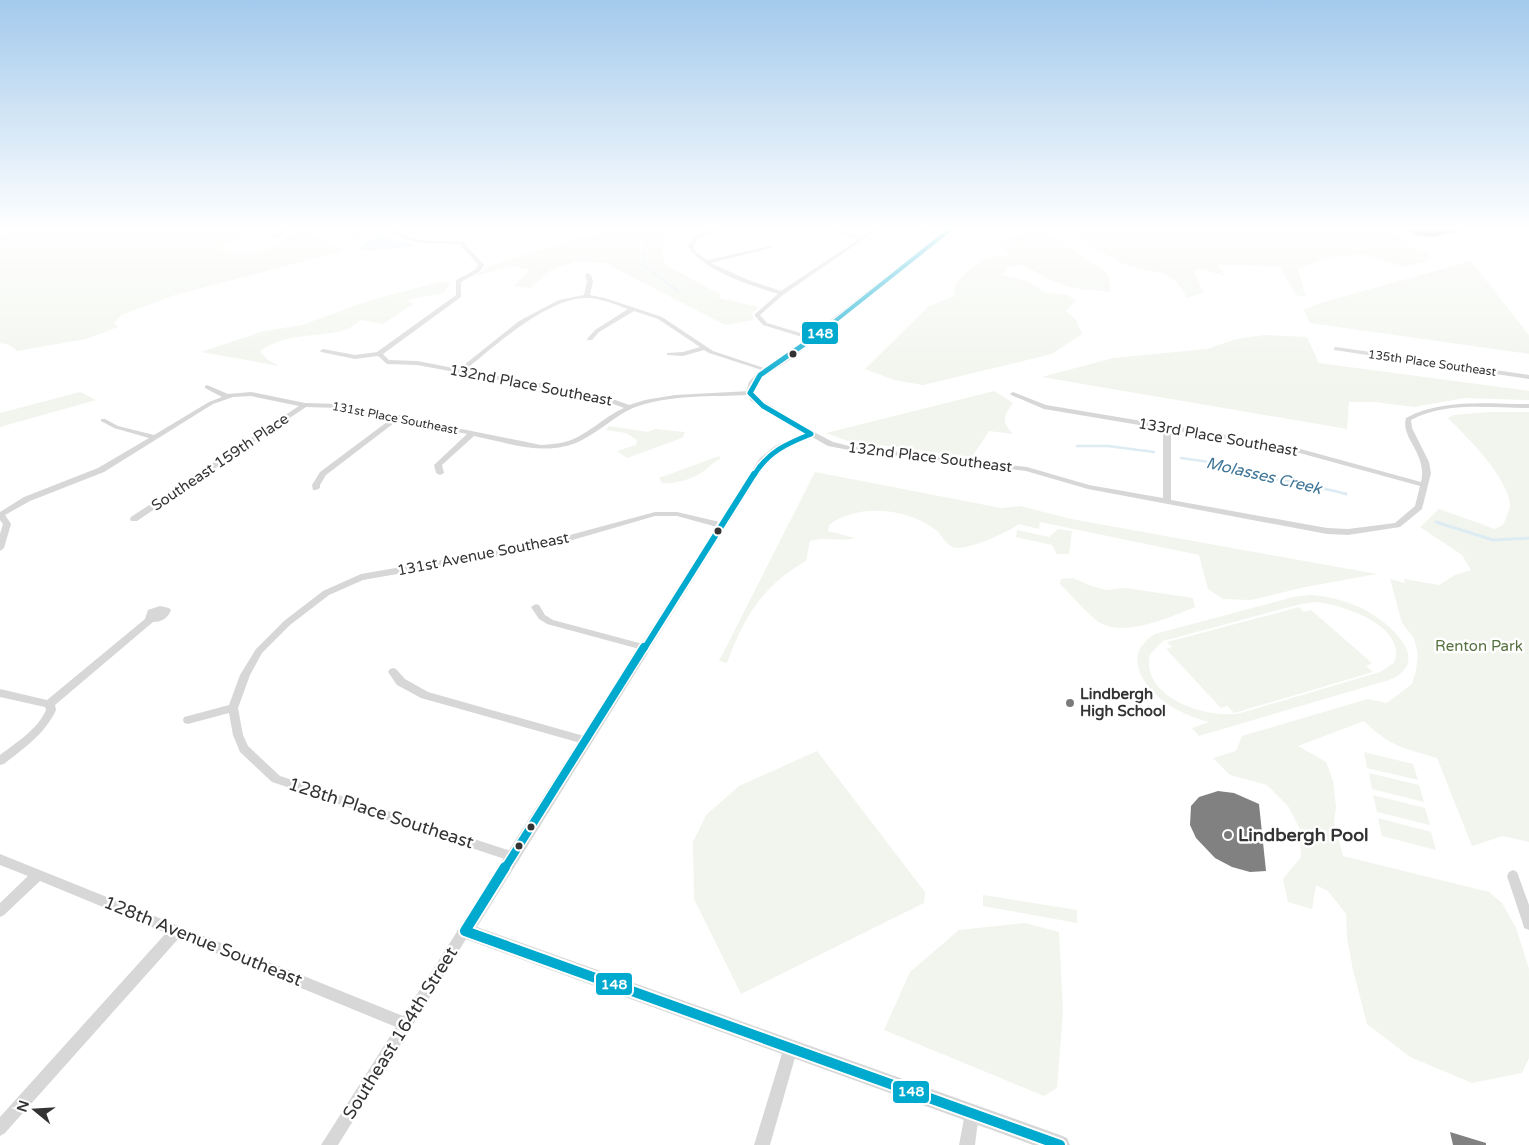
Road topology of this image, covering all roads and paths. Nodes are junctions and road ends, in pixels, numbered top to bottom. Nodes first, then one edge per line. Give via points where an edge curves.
1 (458, 281) edge
2 (590, 281) edge
3 (750, 281) edge
4 (799, 281) edge
5 (884, 281) edge
6 (782, 293) junction
7 (587, 296) junction
8 (633, 309) junction
9 (812, 338) junction
10 (590, 340) dead end
11 (702, 348) junction
12 (1336, 349) dead end
13 (323, 351) dead end
14 (379, 354) junction
15 (669, 354) dead end
16 (767, 370) junction
17 (460, 371) junction
18 (1529, 377) edge
19 (207, 386) dead end
20 (750, 393) junction
21 (1013, 394) dead end
22 (226, 396) junction
23 (305, 405) junction
24 (1529, 406) edge
25 (630, 408) junction
26 (398, 416) junction
27 (103, 420) dead end
28 (1167, 428) junction
29 (473, 433) junction
30 (811, 434) junction
31 (156, 437) junction
32 (440, 473) dead end
33 (1424, 485) junction
34 (316, 488) dead end
35 (1167, 502) junction
36 (0, 515) edge
37 (134, 518) dead end
38 (721, 525) junction
39 (0, 548) edge
40 (536, 607) dead end
41 (151, 619) dead end
42 (643, 647) junction
43 (393, 672) dead end
44 (0, 693) edge
45 (49, 704) junction
46 (233, 708) junction
47 (188, 720) dead end
48 (584, 740) junction
49 (0, 761) edge
50 (510, 856) junction
51 (0, 859) edge
52 (38, 875) junction
53 (1513, 876) dead end
54 (0, 911) edge
55 (1529, 924) edge
56 (177, 930) junction
57 (465, 931) junction
58 (406, 1024) junction
59 (790, 1047) junction
60 (972, 1113) junction
61 (0, 1128) edge
62 (329, 1145) edge
63 (762, 1145) edge
64 (967, 1145) edge
65 (1060, 1145) edge

1 - 14 street via 458,296
2 - 7 street
3 - 6 street
4 - 6 street
5 - 9 street
6 - 9 street via 759,311 758,317 765,324
7 - 8 street
7 - 17 street via 561,301 521,322
8 - 10 street via 596,331
8 - 11 street via 660,318
9 - 16 street
11 - 15 street via 683,354
11 - 16 street
12 - 18 street, 135th Place Southeast
13 - 14 street, 132nd Place Southeast via 355,357
14 - 17 street, 132nd Place Southeast via 387,362 417,363
16 - 20 street via 755,379
17 - 25 street, 132nd Place Southeast via 599,396
19 - 22 street
20 - 25 street, 132nd Place Southeast via 666,398
20 - 30 street, 132nd Place Southeast via 763,406
21 - 28 street, 133rd Place Southeast via 1044,407
22 - 23 street, 131st Place Southeast via 251,394
22 - 31 street
23 - 26 street, 131st Place Southeast via 339,406
23 - 37 street, Southeast 159th Place
24 - 33 street, 132nd Place Southeast via 1444,408 1416,413 1408,419 1408,428 1428,473
25 - 29 street, 131st Place Southeast via 580,440 556,447
26 - 29 street, 131st Place Southeast
26 - 34 street via 322,474
27 - 31 street via 116,427
28 - 33 street, 133rd Place Southeast via 1286,447
28 - 35 street
29 - 32 street via 438,466
30 - 35 street, 132nd Place Southeast via 849,448 1027,469 1088,487
30 - 38 street, Southeast 164th Street via 778,448 763,460
31 - 36 street via 95,474 27,499
33 - 35 street, 132nd Place Southeast via 1419,507 1397,525 1348,532
36 - 39 street via 7,524
38 - 42 street, Southeast 164th Street
38 - 46 street, 131st Avenue Southeast via 677,514 655,514 545,545 362,576 316,599 270,638 252,661
40 - 42 street via 550,622
41 - 45 street
42 - 48 street, Southeast 164th Street
43 - 48 street via 401,682 425,695
44 - 45 street
45 - 49 street via 49,716
46 - 47 street
46 - 50 street, 128th Place Southeast via 244,749 276,779
48 - 50 street, Southeast 164th Street
50 - 57 street, Southeast 164th Street
51 - 52 street, 128th Avenue Southeast
52 - 54 street
52 - 56 street, 128th Avenue Southeast
53 - 55 street
56 - 58 street, 128th Avenue Southeast
56 - 61 street
57 - 58 street, Southeast 164th Street
57 - 59 street
58 - 62 street, Southeast 164th Street
59 - 60 street
59 - 63 street
60 - 64 street
60 - 65 street

